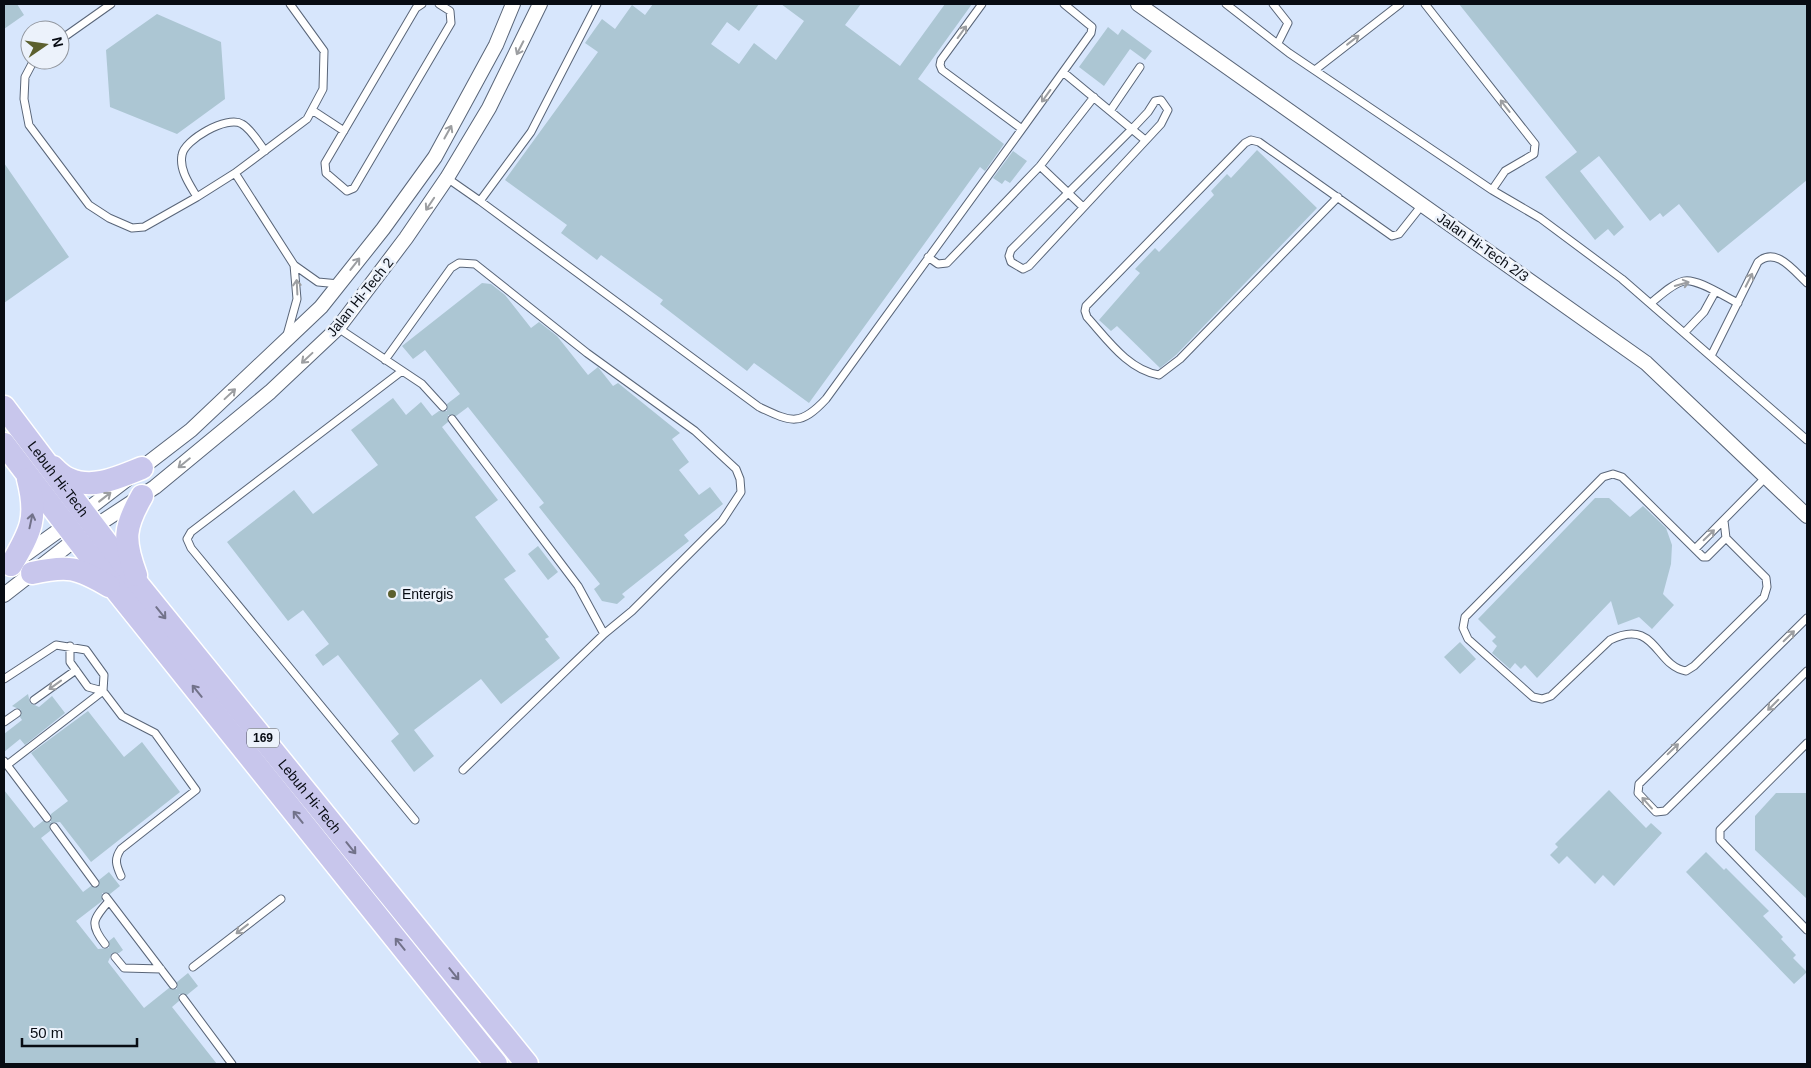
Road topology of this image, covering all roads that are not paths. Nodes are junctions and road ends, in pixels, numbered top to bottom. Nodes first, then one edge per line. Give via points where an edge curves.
1 (108, 4) edge
2 (290, 4) edge
3 (422, 4) edge
4 (439, 4) edge
5 (513, 4) edge
6 (540, 4) edge
7 (597, 4) edge
8 (982, 4) edge
9 (1064, 4) edge
10 (1138, 4) edge
11 (1226, 4) edge
12 (1273, 4) edge
13 (1400, 4) edge
14 (1425, 4) edge
15 (70, 32) edge
16 (1278, 43) junction
17 (1140, 67) dead end
18 (29, 70) edge
19 (1315, 70) junction
20 (1063, 72) junction
21 (1094, 97) junction
22 (312, 110) junction
23 (1110, 111) junction
24 (1022, 129) junction
25 (1132, 129) junction
26 (344, 131) junction
27 (1145, 140) junction
28 (265, 151) junction
29 (1040, 166) junction
30 (234, 173) junction
31 (447, 178) junction
32 (1492, 190) junction
33 (1068, 192) junction
34 (1338, 197) junction
35 (198, 198) junction
36 (480, 201) junction
37 (1422, 205) junction
38 (1083, 207) junction
39 (928, 257) junction
40 (294, 265) junction
41 (1807, 283) edge
42 (340, 284) junction
43 (1715, 292) junction
44 (1651, 303) junction
45 (1738, 303) junction
46 (338, 328) junction
47 (1685, 332) junction
48 (285, 343) junction
49 (1712, 354) junction
50 (385, 360) junction
51 (402, 371) junction
52 (4, 407) edge
53 (443, 408) dead end
54 (452, 419) dead end
55 (1807, 440) edge
56 (4, 444) edge
57 (35, 467) junction
58 (142, 468) junction
59 (1766, 477) junction
60 (142, 496) junction
61 (1807, 516) edge
62 (1724, 521) junction
63 (80, 527) junction
64 (1726, 538) junction
65 (1695, 549) junction
66 (7, 567) edge
67 (32, 573) junction
68 (140, 587) junction
69 (116, 590) junction
70 (4, 595) edge
71 (1807, 618) edge
72 (604, 634) junction
73 (70, 646) junction
74 (76, 670) junction
75 (1807, 671) edge
76 (4, 680) edge
77 (103, 691) junction
78 (34, 700) dead end
79 (17, 713) dead end
80 (4, 722) edge
81 (1807, 743) edge
82 (5, 763) edge
83 (463, 770) dead end
84 (47, 818) dead end
85 (415, 820) dead end
86 (54, 827) dead end
87 (120, 876) dead end
88 (95, 882) dead end
89 (280, 899) dead end
90 (1807, 930) edge
91 (105, 944) dead end
92 (115, 956) dead end
93 (193, 967) dead end
94 (160, 969) junction
95 (172, 985) dead end
96 (183, 998) dead end
97 (232, 1064) edge
98 (496, 1064) edge
99 (527, 1064) edge

1 - 15 lane
2 - 22 lane via 324,52 323,89
3 - 26 lane via 416,8
4 - 26 lane via 450,11 451,23 354,188 348,191 325,168
42 -> 5 street, Jalan Hi-Tech 2 via 434,157 496,45
6 -> 31 street, Jalan Hi-Tech 2 via 489,108
7 - 36 lane via 531,132
24 -> 8 lane via 942,70 940,65
9 - 20 lane via 1092,27
10 - 37 street, Jalan Hi-Tech 2/3
11 - 16 lane
12 - 16 lane via 1288,23
19 -> 13 lane
32 -> 14 lane via 1505,171 1534,154 1535,144
16 - 19 lane
17 - 23 lane
18 - 35 lane via 24,98 29,125 89,205 132,228 144,227
19 - 32 lane
20 - 21 lane
20 -> 24 lane
21 - 23 lane
21 - 29 lane
22 - 26 lane
22 - 28 lane via 307,119
23 - 25 lane
24 - 39 lane
25 - 27 lane
25 - 27 lane via 1155,101 1161,100 1168,110
25 - 33 lane
27 - 38 lane
28 - 30 lane
28 - 35 lane via 243,124 228,122 213,126 182,154 184,174
29 - 33 lane
29 - 39 lane via 947,263 938,264
30 - 35 lane
30 - 40 lane
31 - 36 lane
31 -> 46 street, Jalan Hi-Tech 2
32 - 44 lane via 1540,218
33 - 38 lane
33 - 38 lane via 1011,250 1011,262 1022,269 1029,266
34 - 34 lane via 1180,359 1159,375 1146,373 1128,361 1087,317 1086,306 1251,140 1259,142
34 - 37 lane via 1392,236 1399,234
36 - 39 lane via 759,407 785,420 800,419 814,412 826,399
37 - 59 street, Jalan Hi-Tech 2/3 via 1646,363
40 - 42 lane via 318,282
48 -> 40 lane via 297,299
45 -> 41 lane via 1758,262 1765,256 1779,258
42 - 48 street, Jalan Hi-Tech 2
44 -> 43 lane via 1684,281 1697,282
43 - 45 lane
43 - 47 lane via 1704,312
44 - 47 lane
45 - 49 lane
46 - 50 lane
46 -> 60 street, Jalan Hi-Tech 2 via 270,392
47 - 49 lane
58 -> 48 street, Jalan Hi-Tech 2 via 190,430
49 - 55 lane
50 - 51 lane
50 - 72 lane via 451,268 459,263 475,264 587,353 695,431 736,469 741,492 722,521 632,611
51 - 53 lane via 422,384
51 - 85 lane via 191,532 187,539
52 - 57 main road, Lebuh Hi-Tech / 169
54 - 72 lane via 578,586
56 - 57 main road, Lebuh Hi-Tech / 169
57 - 58 main road via 90,483 110,481
57 - 63 main road, Lebuh Hi-Tech / 169
66 -> 57 main road via 27,538 33,518
63 -> 58 street, Jalan Hi-Tech 2
59 - 61 street, Jalan Hi-Tech 2/3
59 - 62 lane
60 - 63 street, Jalan Hi-Tech 2
60 - 68 main road via 130,517 126,538
62 - 64 lane
65 -> 62 lane
63 - 66 street
63 - 67 street
63 - 68 main road, Lebuh Hi-Tech / 169
63 - 69 main road, Lebuh Hi-Tech / 169
64 - 65 lane via 1707,557
64 - 65 lane via 1766,578 1764,597 1686,671 1674,665 1644,636 1620,635 1610,640 1550,696 1542,699 1533,697 1518,684 1468,639 1463,628 1465,616 1603,477 1613,474 1622,477
67 - 69 main road via 59,567 74,570
67 - 70 street
68 -> 99 main road, Lebuh Hi-Tech / 169
98 -> 69 main road, Lebuh Hi-Tech / 169
75 -> 71 lane via 1665,812 1656,812 1638,793 1639,784
72 - 83 lane
73 - 74 lane via 70,662
73 - 76 lane via 56,645
73 - 77 lane via 86,650 104,675
74 - 77 lane via 88,687
74 -> 78 lane
77 - 82 lane
77 - 87 lane via 122,716 155,733 196,790 121,849 116,856
79 - 80 lane
81 - 90 lane via 1720,830 1719,835 1720,840
82 - 84 lane
86 - 88 lane
89 -> 93 lane
91 - 94 lane via 95,932 94,923 108,899
92 - 94 lane via 124,968
94 - 95 lane
96 - 97 lane

